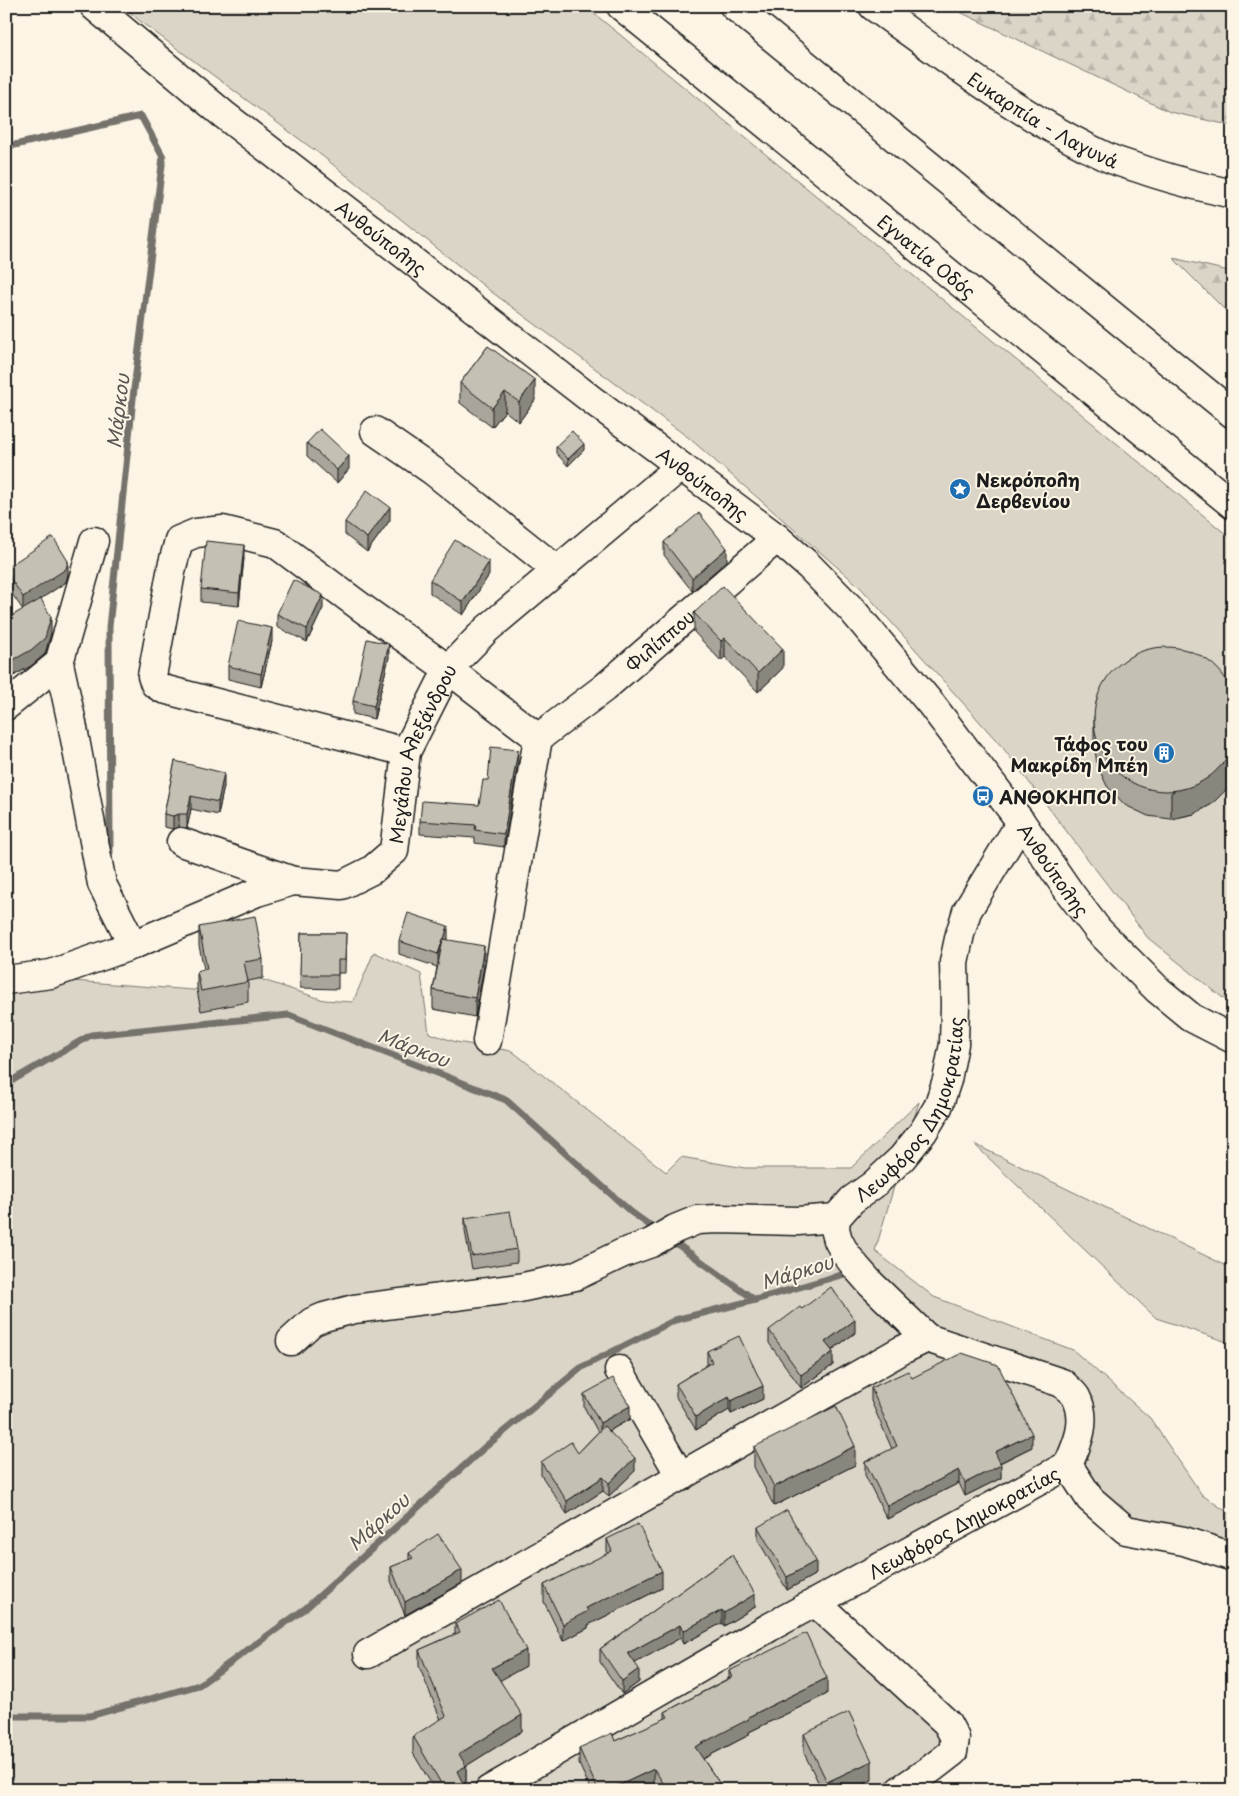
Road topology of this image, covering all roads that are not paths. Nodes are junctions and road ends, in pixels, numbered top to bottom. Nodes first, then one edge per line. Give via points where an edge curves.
1 (94, 6) edge
2 (621, 6) edge
3 (734, 6) edge
4 (874, 6) edge
5 (1233, 194) edge
6 (1233, 414) edge
7 (375, 431) dead end
8 (680, 467) junction
9 (1233, 505) edge
10 (777, 538) junction
11 (94, 541) dead end
12 (557, 570) junction
13 (59, 663) junction
14 (448, 669) junction
15 (6, 706) edge
16 (538, 738) junction
17 (406, 752) junction
18 (1022, 822) junction
19 (181, 842) dead end
20 (293, 881) junction
21 (133, 945) junction
22 (6, 980) edge
23 (1233, 1038) edge
24 (487, 1041) dead end
25 (836, 1218) junction
26 (927, 1338) junction
27 (290, 1341) dead end
28 (619, 1370) dead end
29 (1068, 1465) junction
30 (681, 1477) junction
31 (1233, 1557) edge
32 (816, 1603) junction
33 (368, 1654) dead end
34 (489, 1790) edge
35 (900, 1790) edge

1 - 8 main road, Ανθούπολης via 223,114
2 - 9 main road, Εγνατία Οδός
3 - 6 main road
4 - 5 main road, Ευκαρπία - Λαγυνά via 954,65 1064,135 1110,159
7 - 12 main road via 433,471
8 - 10 main road, Ανθούπολης
8 - 12 main road, Μεγάλου Αλεξάνδρου
10 - 16 main road, Φιλίππου via 604,688
10 - 18 main road, Ανθούπολης via 853,611 891,654
11 - 13 main road
12 - 14 main road, Μεγάλου Αλεξάνδρου via 487,629
13 - 15 main road
13 - 21 main road via 102,884
14 - 16 main road
14 - 17 main road, Μεγάλου Αλεξάνδρου
14 - 17 main road via 276,543 223,530 196,533 179,540 152,676 155,684 163,689
16 - 24 main road
17 - 20 main road, Μεγάλου Αλεξάνδρου via 394,851 372,870 342,885
18 - 23 main road, Ανθούπολης via 1098,930 1158,990 1192,1018
18 - 25 main road, Λεωφόρος Δημοκρατίας via 967,911 960,934 954,962 954,1044 938,1107 902,1158 852,1200
19 - 20 main road
20 - 21 main road, Μεγάλου Αλεξάνδρου via 249,895
21 - 22 main road, Μεγάλου Αλεξάνδρου via 51,974
25 - 26 main road, Λεωφόρος Δημοκρατίας via 835,1229 845,1253 871,1284
25 - 27 main road via 697,1220 651,1244 623,1253 575,1276 519,1288 354,1309 312,1322
26 - 29 main road, Λεωφόρος Δημοκρατίας via 1062,1383 1075,1396 1081,1418 1080,1437
26 - 30 main road
28 - 30 main road
29 - 31 main road via 1090,1499 1126,1530 1184,1541
29 - 32 main road, Λεωφόρος Δημοκρατίας
30 - 33 main road
32 - 34 main road, Λεωφόρος Δημοκρατίας
32 - 35 main road via 947,1723 955,1738 953,1752

